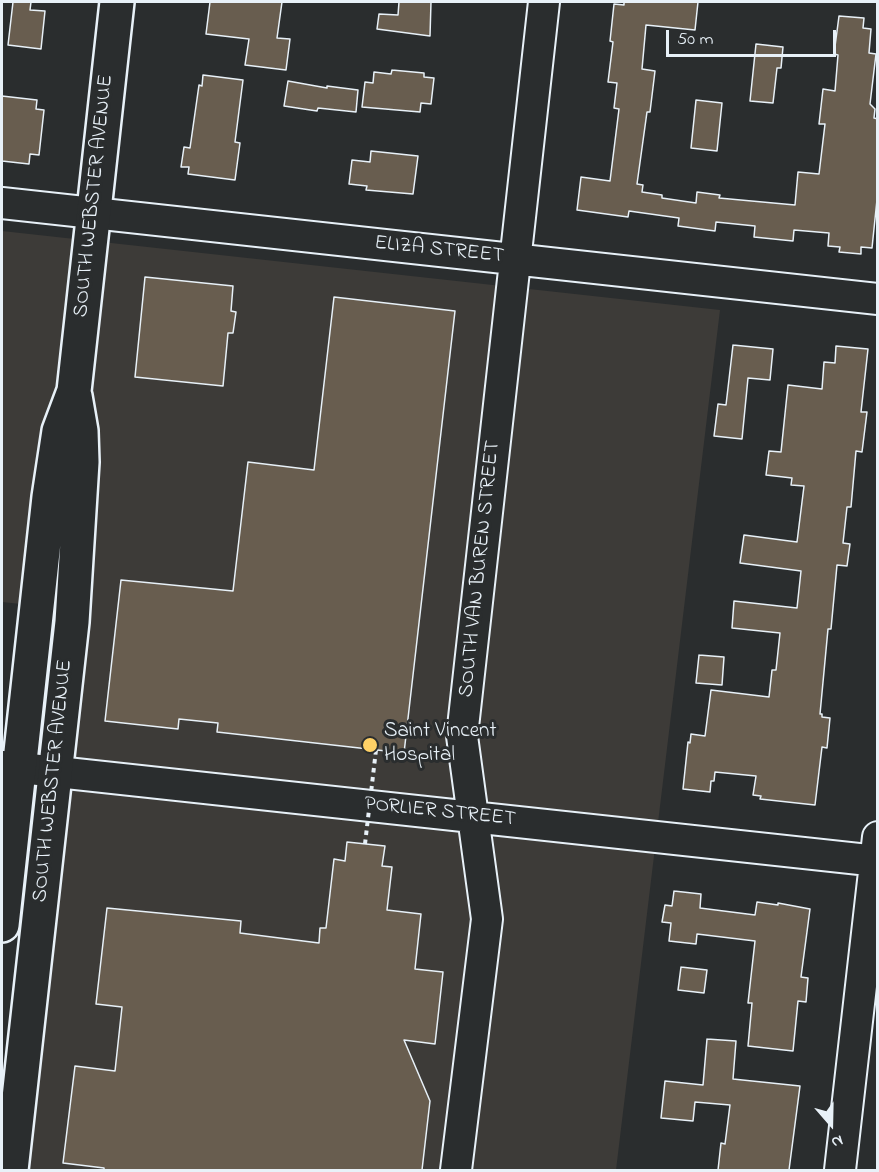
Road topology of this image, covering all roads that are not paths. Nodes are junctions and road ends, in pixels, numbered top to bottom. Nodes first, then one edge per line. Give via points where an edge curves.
1 (117, 2) edge
2 (544, 2) edge
3 (2, 203) edge
4 (93, 214) junction
5 (515, 260) junction
6 (878, 299) edge
7 (74, 391) junction
8 (11, 767) edge
9 (56, 771) junction
10 (474, 816) junction
11 (877, 853) edge
12 (2, 925) edge
13 (11, 1170) edge
14 (456, 1170) edge
15 (840, 1170) edge

1 - 4 main road, SOUTH WEBSTER AVENUE
2 - 5 street, SOUTH VAN BUREN STREET
3 - 4 street, ELIZA STREET
4 - 5 street, ELIZA STREET
4 - 7 main road, SOUTH WEBSTER AVENUE
5 - 6 street, ELIZA STREET
5 - 10 street, SOUTH VAN BUREN STREET via 462,736
7 - 8 main road, SOUTH WEBSTER AVENUE via 59,431
7 - 9 main road, SOUTH WEBSTER AVENUE via 82,462 72,622
8 - 9 street, PORLIER STREET
8 - 12 main road, SOUTH WEBSTER AVENUE
9 - 10 street, PORLIER STREET
9 - 13 main road, SOUTH WEBSTER AVENUE
10 - 11 street, PORLIER STREET
10 - 14 street, SOUTH VAN BUREN STREET via 487,919
11 - 15 street

